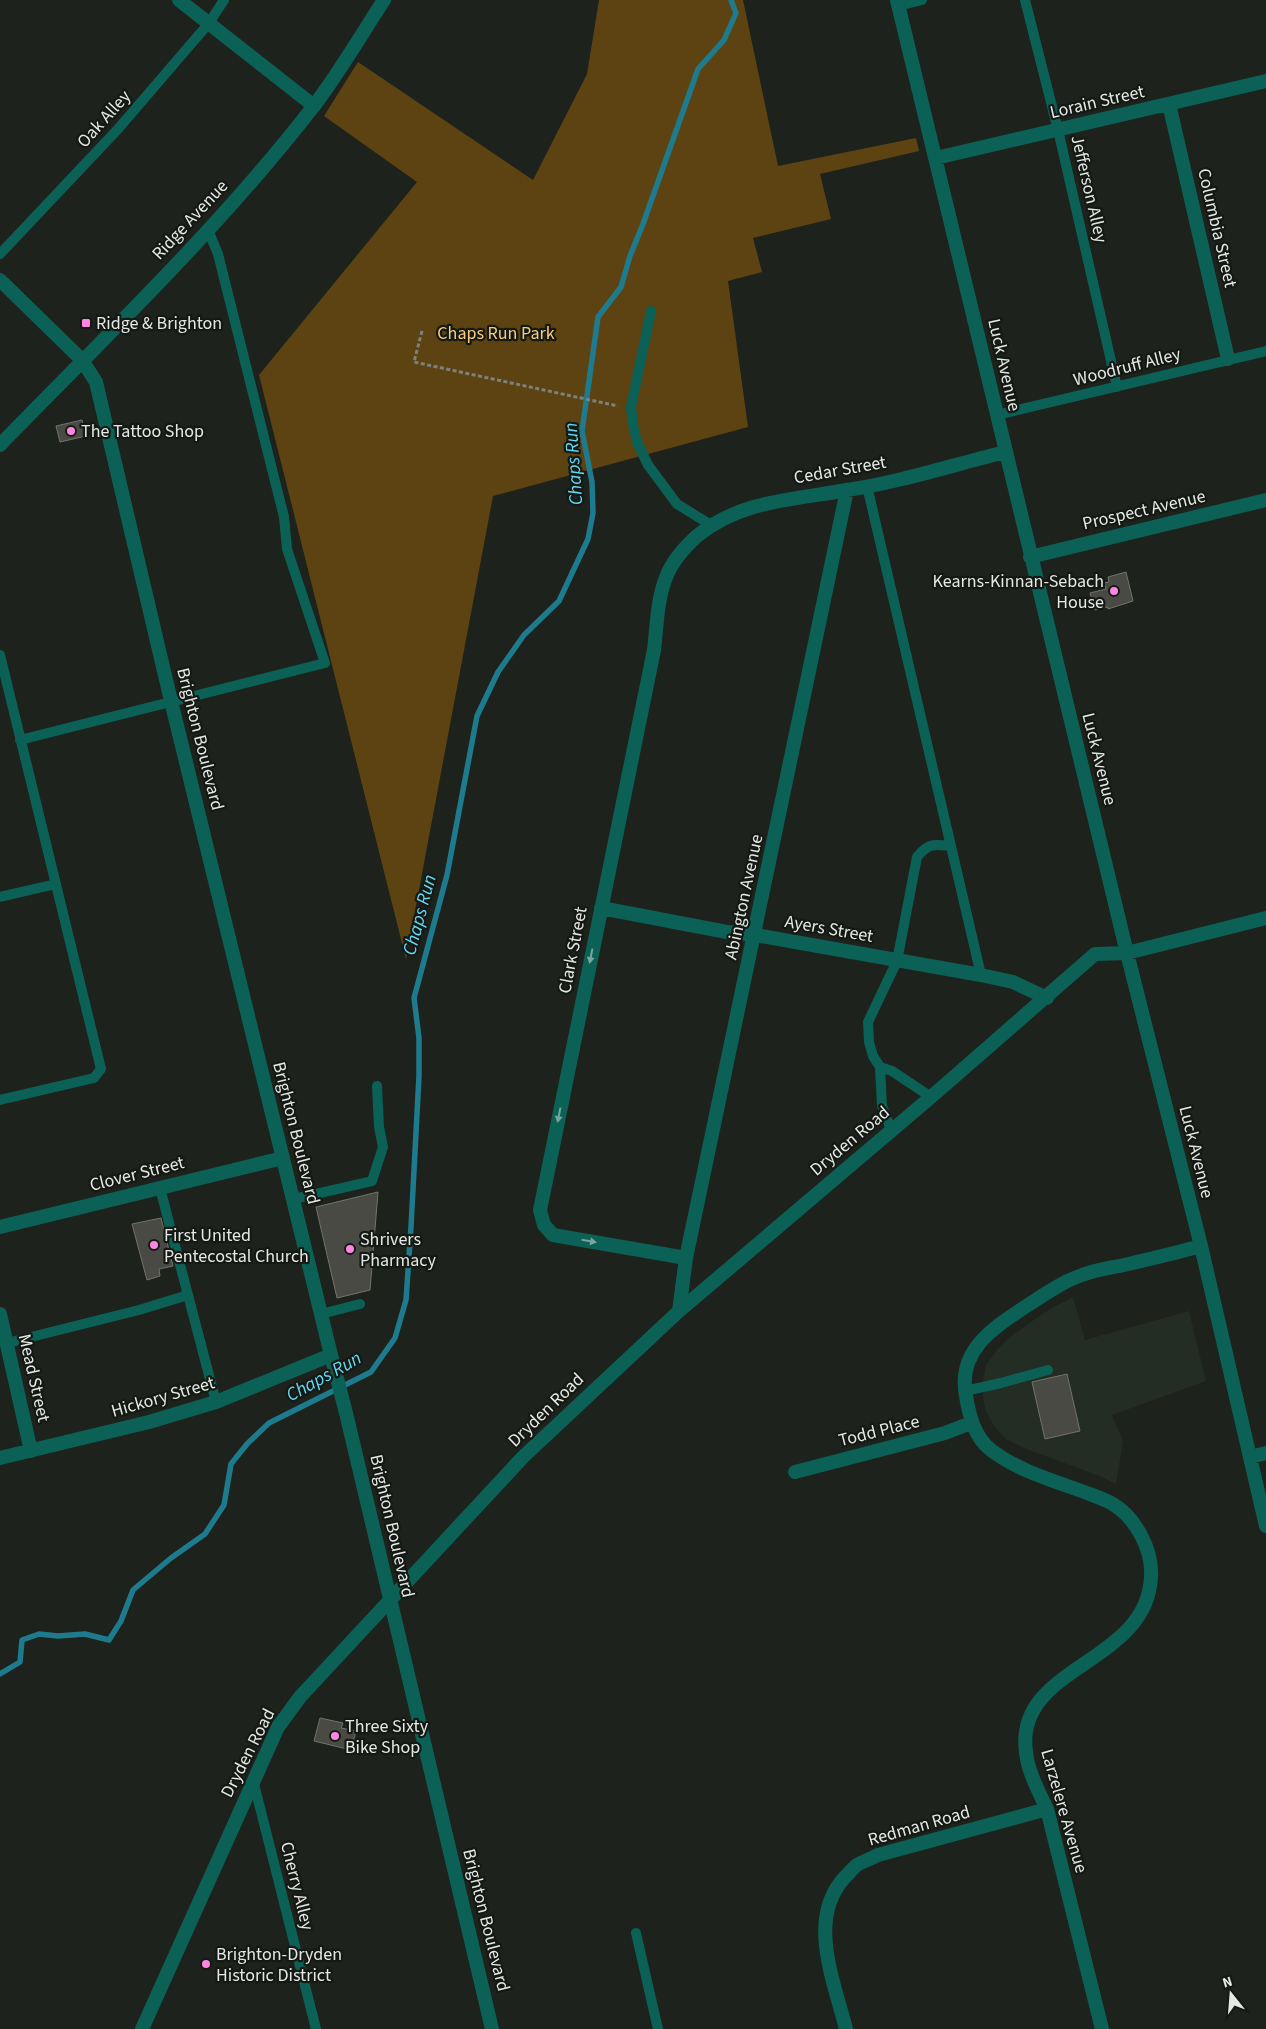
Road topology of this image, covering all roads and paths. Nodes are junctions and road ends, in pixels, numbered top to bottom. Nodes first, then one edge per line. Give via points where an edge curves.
1 (179, 0) edge
2 (224, 0) edge
3 (384, 0) edge
4 (922, 0) edge
5 (1025, 0) edge
6 (897, 3) edge
7 (209, 23) junction
8 (1266, 81) edge
9 (1169, 104) junction
10 (314, 106) junction
11 (1058, 130) junction
12 (936, 158) junction
13 (208, 230) junction
14 (0, 254) edge
15 (0, 280) edge
16 (651, 310) dead end
17 (422, 331) dead end
18 (1266, 351) edge
19 (82, 360) junction
20 (1228, 360) junction
21 (1117, 387) junction
22 (608, 404) dead end
23 (996, 415) junction
24 (0, 445) edge
25 (1005, 452) junction
26 (867, 486) junction
27 (848, 490) junction
28 (1266, 500) edge
29 (711, 524) junction
30 (690, 542) joint
31 (1030, 556) junction
32 (0, 655) edge
33 (171, 701) junction
34 (20, 740) junction
35 (950, 846) junction
36 (56, 884) junction
37 (0, 897) edge
38 (601, 908) junction
39 (1266, 918) edge
40 (756, 935) junction
41 (1126, 953) junction
42 (897, 960) junction
43 (981, 975) junction
44 (1047, 998) junction
45 (880, 1067) junction
46 (377, 1086) dead end
47 (931, 1097) junction
48 (0, 1100) edge
49 (891, 1130) junction
50 (283, 1158) junction
51 (160, 1188) junction
52 (293, 1199) junction
53 (0, 1227) edge
54 (1201, 1246) junction
55 (686, 1258) junction
56 (188, 1295) junction
57 (360, 1304) dead end
58 (679, 1310) junction
59 (0, 1314) edge
60 (321, 1314) junction
61 (7, 1343) junction
62 (331, 1355) junction
63 (1048, 1370) dead end
64 (965, 1391) junction
65 (216, 1402) junction
66 (971, 1423) junction
67 (31, 1451) junction
68 (1266, 1453) edge
69 (1250, 1457) junction
70 (0, 1458) edge
71 (795, 1472) dead end
72 (1266, 1526) edge
73 (389, 1600) junction
74 (253, 1780) junction
75 (1047, 1809) junction
76 (636, 1933) dead end
77 (142, 2029) edge
78 (316, 2029) edge
79 (492, 2029) edge
80 (658, 2029) edge
81 (846, 2029) edge
82 (1102, 2029) edge

1 - 7 street
2 - 7 lane, Oak Alley
3 - 10 street, Ridge Avenue
4 - 6 lane
5 - 11 lane, Jefferson Alley
6 - 12 street, Luck Avenue
7 - 10 street
7 - 14 lane, Oak Alley via 118,129
8 - 9 street, Lorain Street
9 - 11 street, Lorain Street
9 - 20 street, Columbia Street
10 - 13 street, Ridge Avenue
11 - 12 street, Lorain Street
11 - 21 lane, Jefferson Alley
12 - 23 street, Luck Avenue
13 - 19 street, Ridge Avenue
13 - 33 lane via 218,254 284,517 287,549 324,663
15 - 19 street, Brighton Boulevard
16 - 29 lane via 631,407 637,442 648,465 677,504
17 - 22 path via 414,362
18 - 20 lane, Woodruff Alley
19 - 24 street, Ridge Avenue
19 - 33 street, Brighton Boulevard via 96,382
20 - 21 lane, Woodruff Alley
21 - 23 lane, Woodruff Alley
23 - 25 street, Luck Avenue
25 - 26 street, Cedar Street
25 - 31 street, Luck Avenue
26 - 27 street, Cedar Street
26 - 35 lane
27 - 29 street, Cedar Street via 745,508
27 - 40 street, Abington Avenue
28 - 31 street, Prospect Avenue
29 - 30 street, Cedar Street
30 - 38 street, Clark Street via 667,574 662,590 654,650
31 - 41 street, Luck Avenue
32 - 34 lane
33 - 34 lane
33 - 50 street, Brighton Boulevard
34 - 36 lane
35 - 42 lane via 936,844 924,848 917,857
35 - 43 lane
36 - 37 lane
36 - 48 lane via 102,1069 94,1078
38 - 40 street, Ayers Street
38 -> 55 street, Clark Street via 540,1210 544,1224 553,1235
39 - 41 street
40 - 42 street, Ayers Street
40 - 55 street, Abington Avenue
41 - 44 street, Dryden Road via 1095,954
41 - 54 street, Luck Avenue
42 - 43 street, Ayers Street
42 - 45 lane via 868,1022 872,1056
43 - 44 street, Ayers Street via 1013,982
44 - 47 street, Dryden Road
45 - 47 lane via 892,1071
45 - 49 lane via 882,1106
46 - 52 lane via 383,1147 372,1181
47 - 49 street, Dryden Road
49 - 58 street, Dryden Road
50 - 51 street, Clover Street
50 - 52 street, Brighton Boulevard
51 - 53 street, Clover Street
51 - 56 lane
52 - 60 street, Brighton Boulevard
54 - 64 street, Larzelere Avenue via 1084,1274 1060,1284 990,1330 975,1348 966,1368
54 - 69 street, Luck Avenue
55 - 58 street, Abington Avenue
56 - 61 lane
56 - 65 lane
57 - 60 lane
58 - 73 street, Dryden Road via 524,1457
59 - 61 street, Mead Street
60 - 62 street, Brighton Boulevard
61 - 67 street, Mead Street
62 - 65 street, Hickory Street
62 - 73 street, Brighton Boulevard
63 - 64 lane
64 - 66 street, Larzelere Avenue
65 - 67 street, Hickory Street
66 - 71 street, Todd Place via 945,1433
66 - 75 street, Larzelere Avenue via 989,1449 1020,1466 1113,1503 1135,1524 1147,1547 1152,1574 1149,1596 1139,1618 1107,1649 1053,1685 1034,1707 1026,1728 1026,1751 1031,1776
67 - 70 street, Hickory Street
68 - 69 street
69 - 72 street, Luck Avenue
73 - 74 street, Dryden Road via 300,1697 278,1727
73 - 79 street, Brighton Boulevard
74 - 77 street, Dryden Road
74 - 78 lane, Cherry Alley
75 - 81 street, Redman Road via 878,1855 856,1866 838,1884 828,1904 825,1932
75 - 82 street, Larzelere Avenue
76 - 80 lane

